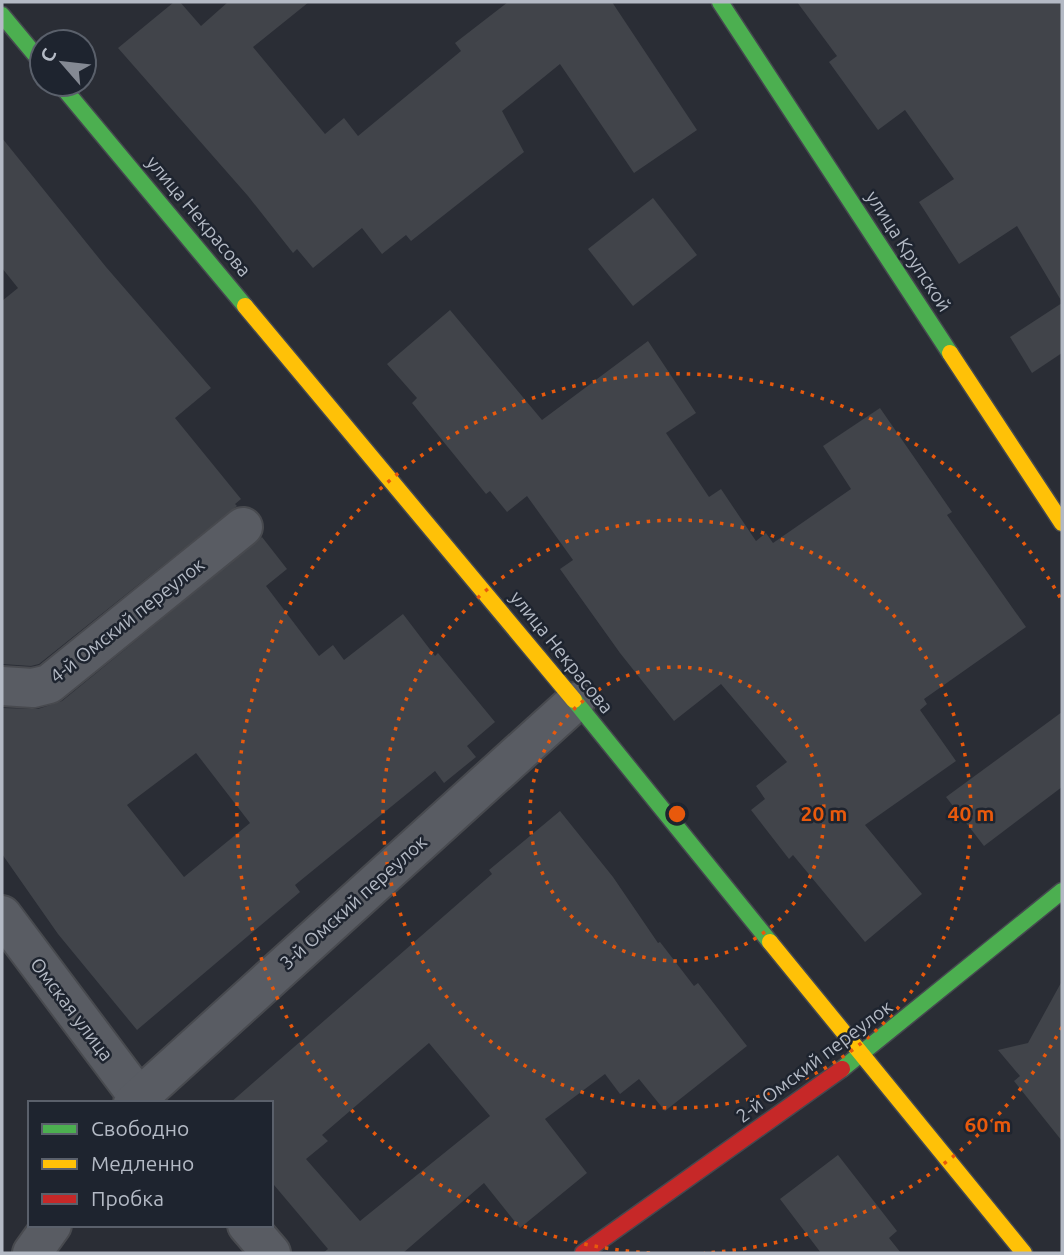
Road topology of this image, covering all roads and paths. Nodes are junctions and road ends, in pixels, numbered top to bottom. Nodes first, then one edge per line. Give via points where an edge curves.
1 (720, 2) edge
2 (2, 15) edge
3 (28, 46) edge
4 (72, 98) edge
5 (1062, 523) edge
6 (243, 527) dead end
7 (2, 686) edge
8 (575, 702) junction
9 (1062, 891) edge
10 (2, 915) edge
11 (862, 1055) junction
12 (137, 1101) edge
13 (51, 1227) edge
14 (249, 1227) edge
15 (32, 1253) edge
16 (271, 1253) edge
17 (583, 1253) edge
18 (1024, 1253) edge

1 - 5 street, улица Крупской
2 - 3 street
4 - 8 street, улица Некрасова
6 - 7 street, 4-й Омский переулок via 49,684
8 - 11 street, улица Некрасова
8 - 12 street, 3-й Омский переулок
9 - 11 street, 2-й Омский переулок
10 - 12 street, Омская улица
11 - 17 street, 2-й Омский переулок
11 - 18 street, улица Некрасова
13 - 15 street
14 - 16 street

